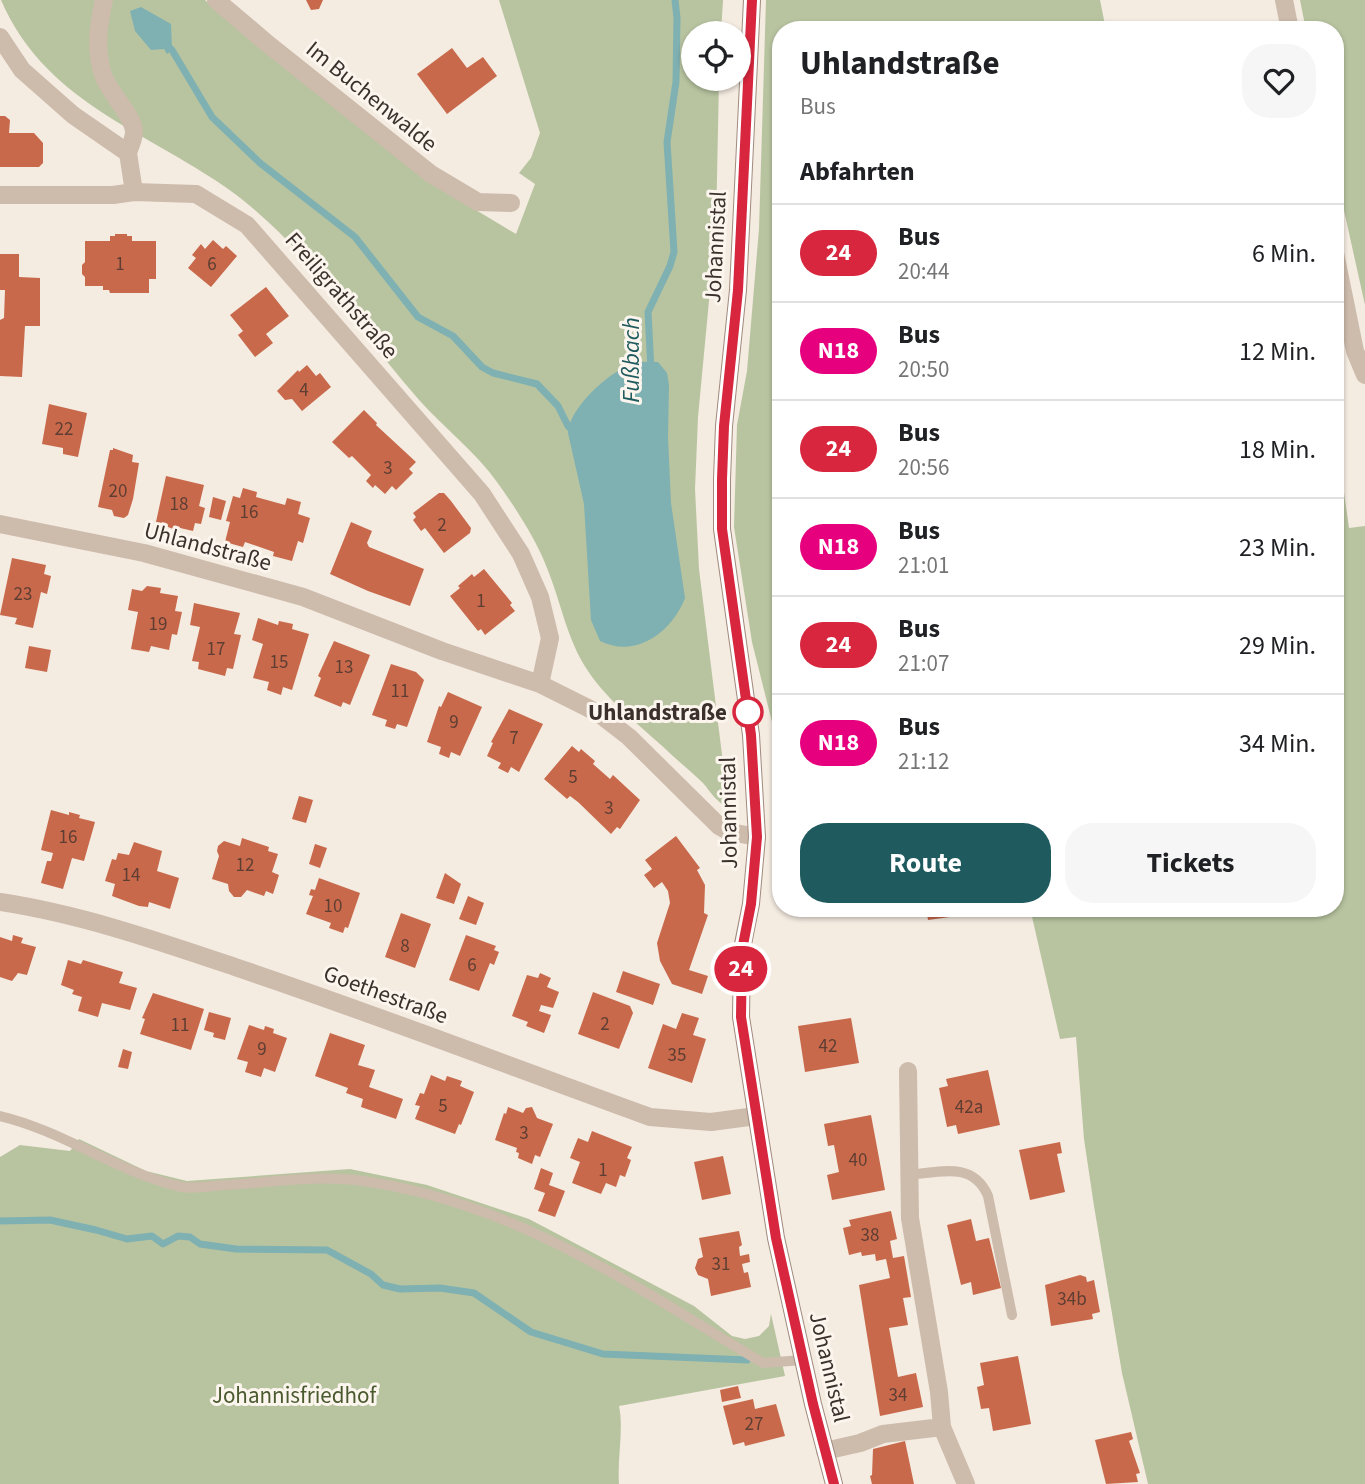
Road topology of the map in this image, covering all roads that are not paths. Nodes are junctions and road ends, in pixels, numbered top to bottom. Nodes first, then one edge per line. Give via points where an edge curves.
1 (104, 0) edge
2 (216, 0) edge
3 (752, 0) edge
4 (1284, 0) edge
5 (1288, 21) edge
6 (0, 37) edge
7 (128, 153) junction
8 (134, 192) junction
9 (0, 195) edge
10 (511, 203) dead end
11 (1344, 297) edge
12 (1365, 375) edge
13 (0, 524) edge
14 (540, 684) junction
15 (757, 837) junction
16 (0, 902) edge
17 (908, 1071) dead end
18 (0, 1116) edge
19 (756, 1116) junction
20 (909, 1175) junction
21 (1012, 1315) dead end
22 (803, 1360) junction
23 (942, 1427) junction
24 (825, 1451) junction
25 (834, 1484) edge
26 (966, 1484) edge

1 - 7 street via 97,28 98,50 103,75 133,124
2 - 10 street, Im Buchenwalde via 431,174 478,202
3 - 15 main road, Johannistal via 738,290 724,426 722,529 751,735
4 - 5 street
6 - 7 street via 22,70 73,115
7 - 8 street
8 - 9 street, Freiligrathstraße
8 - 14 street, Freiligrathstraße via 196,194 247,225 482,494 521,554 540,597 550,638
11 - 12 street
13 - 14 street, Uhlandstraße via 144,553 290,593
14 - 15 street, Uhlandstraße via 598,713 629,737 719,825
15 - 19 main road, Johannistal via 740,985
16 - 19 street, Goethestraße via 41,908 169,945 650,1117 711,1122
17 - 20 street
18 - 22 lane via 36,1126 146,1176 185,1187 351,1180 453,1200 557,1242 763,1363
19 - 22 main road, Johannistal
20 - 21 lane via 959,1170 983,1183
20 - 23 street via 910,1219
22 - 24 main road, Johannistal
23 - 24 street, Johannistal via 883,1434
23 - 26 street
24 - 25 main road, Johannistal

